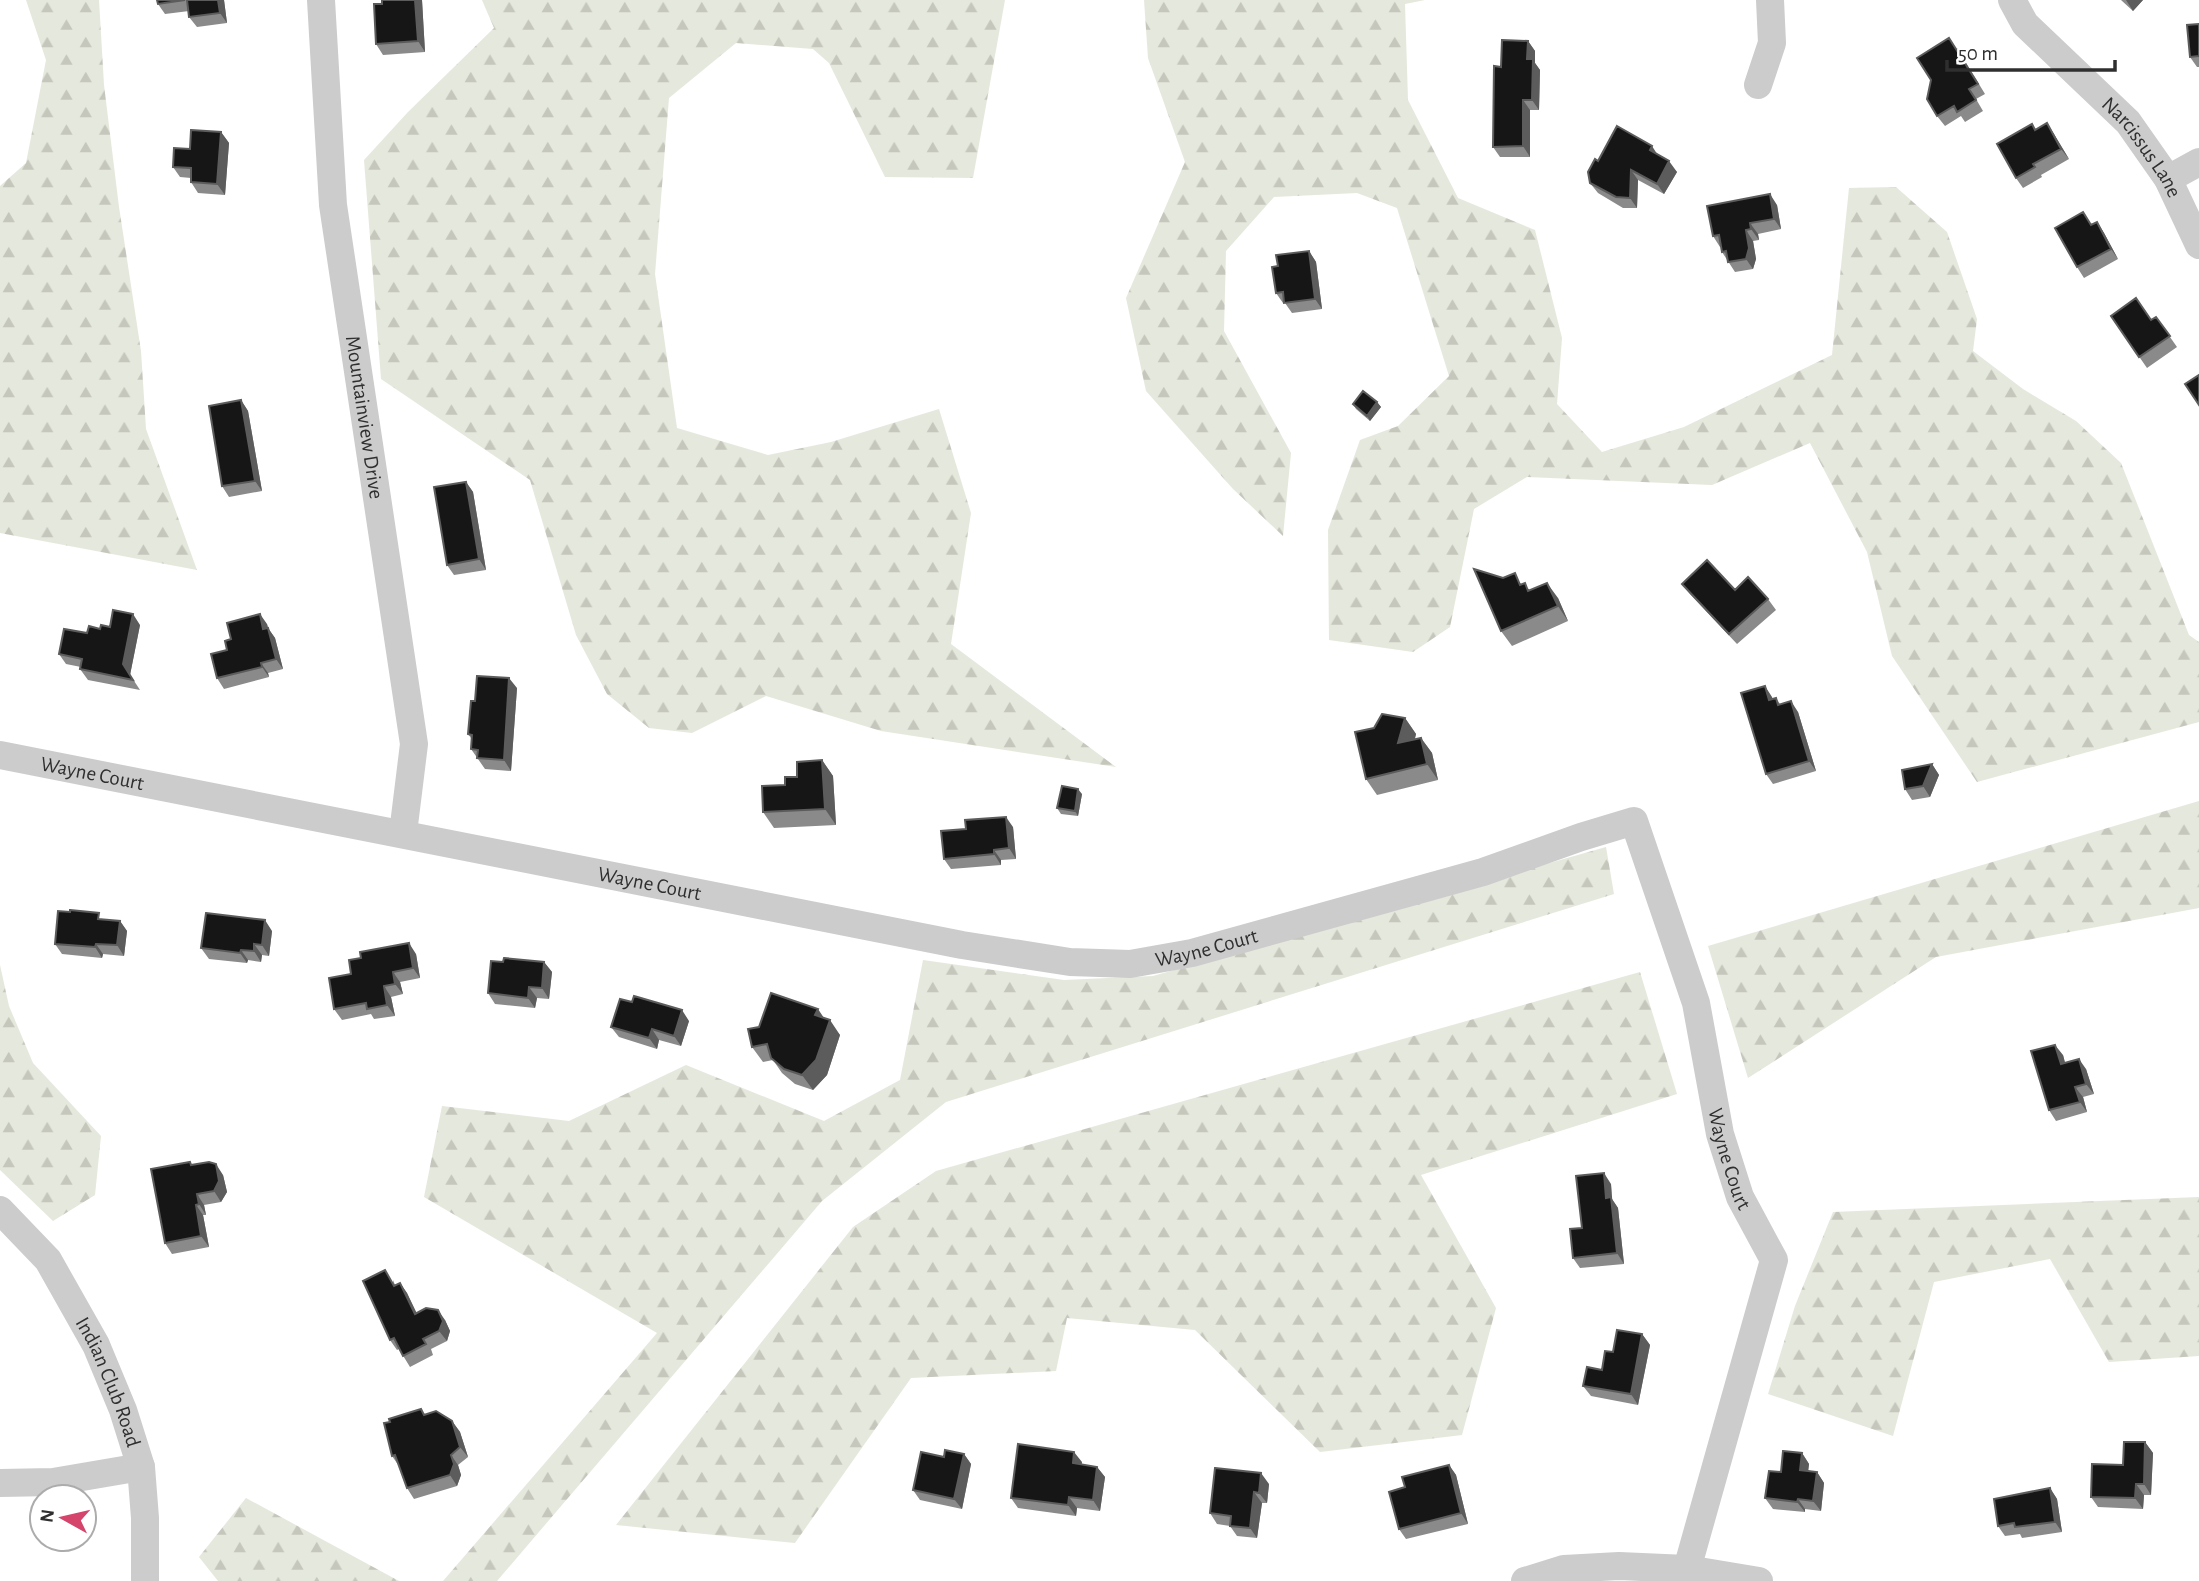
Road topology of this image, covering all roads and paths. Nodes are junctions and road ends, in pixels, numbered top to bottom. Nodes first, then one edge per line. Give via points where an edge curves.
1 (321, 0) edge
2 (1769, 0) edge
3 (2012, 0) edge
4 (1758, 85) dead end
5 (2199, 162) edge
6 (2168, 179) junction
7 (2199, 245) edge
8 (0, 755) edge
9 (403, 833) junction
10 (0, 1210) edge
11 (141, 1467) junction
12 (0, 1483) edge
13 (1687, 1569) junction
14 (145, 1581) edge
15 (1525, 1581) edge
16 (1759, 1581) edge

1 - 9 street, Mountainview Drive via 333,205 414,744
2 - 4 street via 1772,43
3 - 6 street, Narcissus Lane via 2025,24 2128,122
5 - 6 street
6 - 7 street, Narcissus Lane
8 - 9 street, Wayne Court
9 - 13 street, Wayne Court via 962,945 1070,962 1130,964 1192,953 1483,872 1634,821 1696,1003 1712,1094 1740,1197 1774,1260
10 - 11 street, Indian Club Road via 48,1260 96,1345
11 - 12 street via 53,1482
11 - 14 street, Indian Club Road
13 - 15 street via 1564,1569
13 - 16 street

